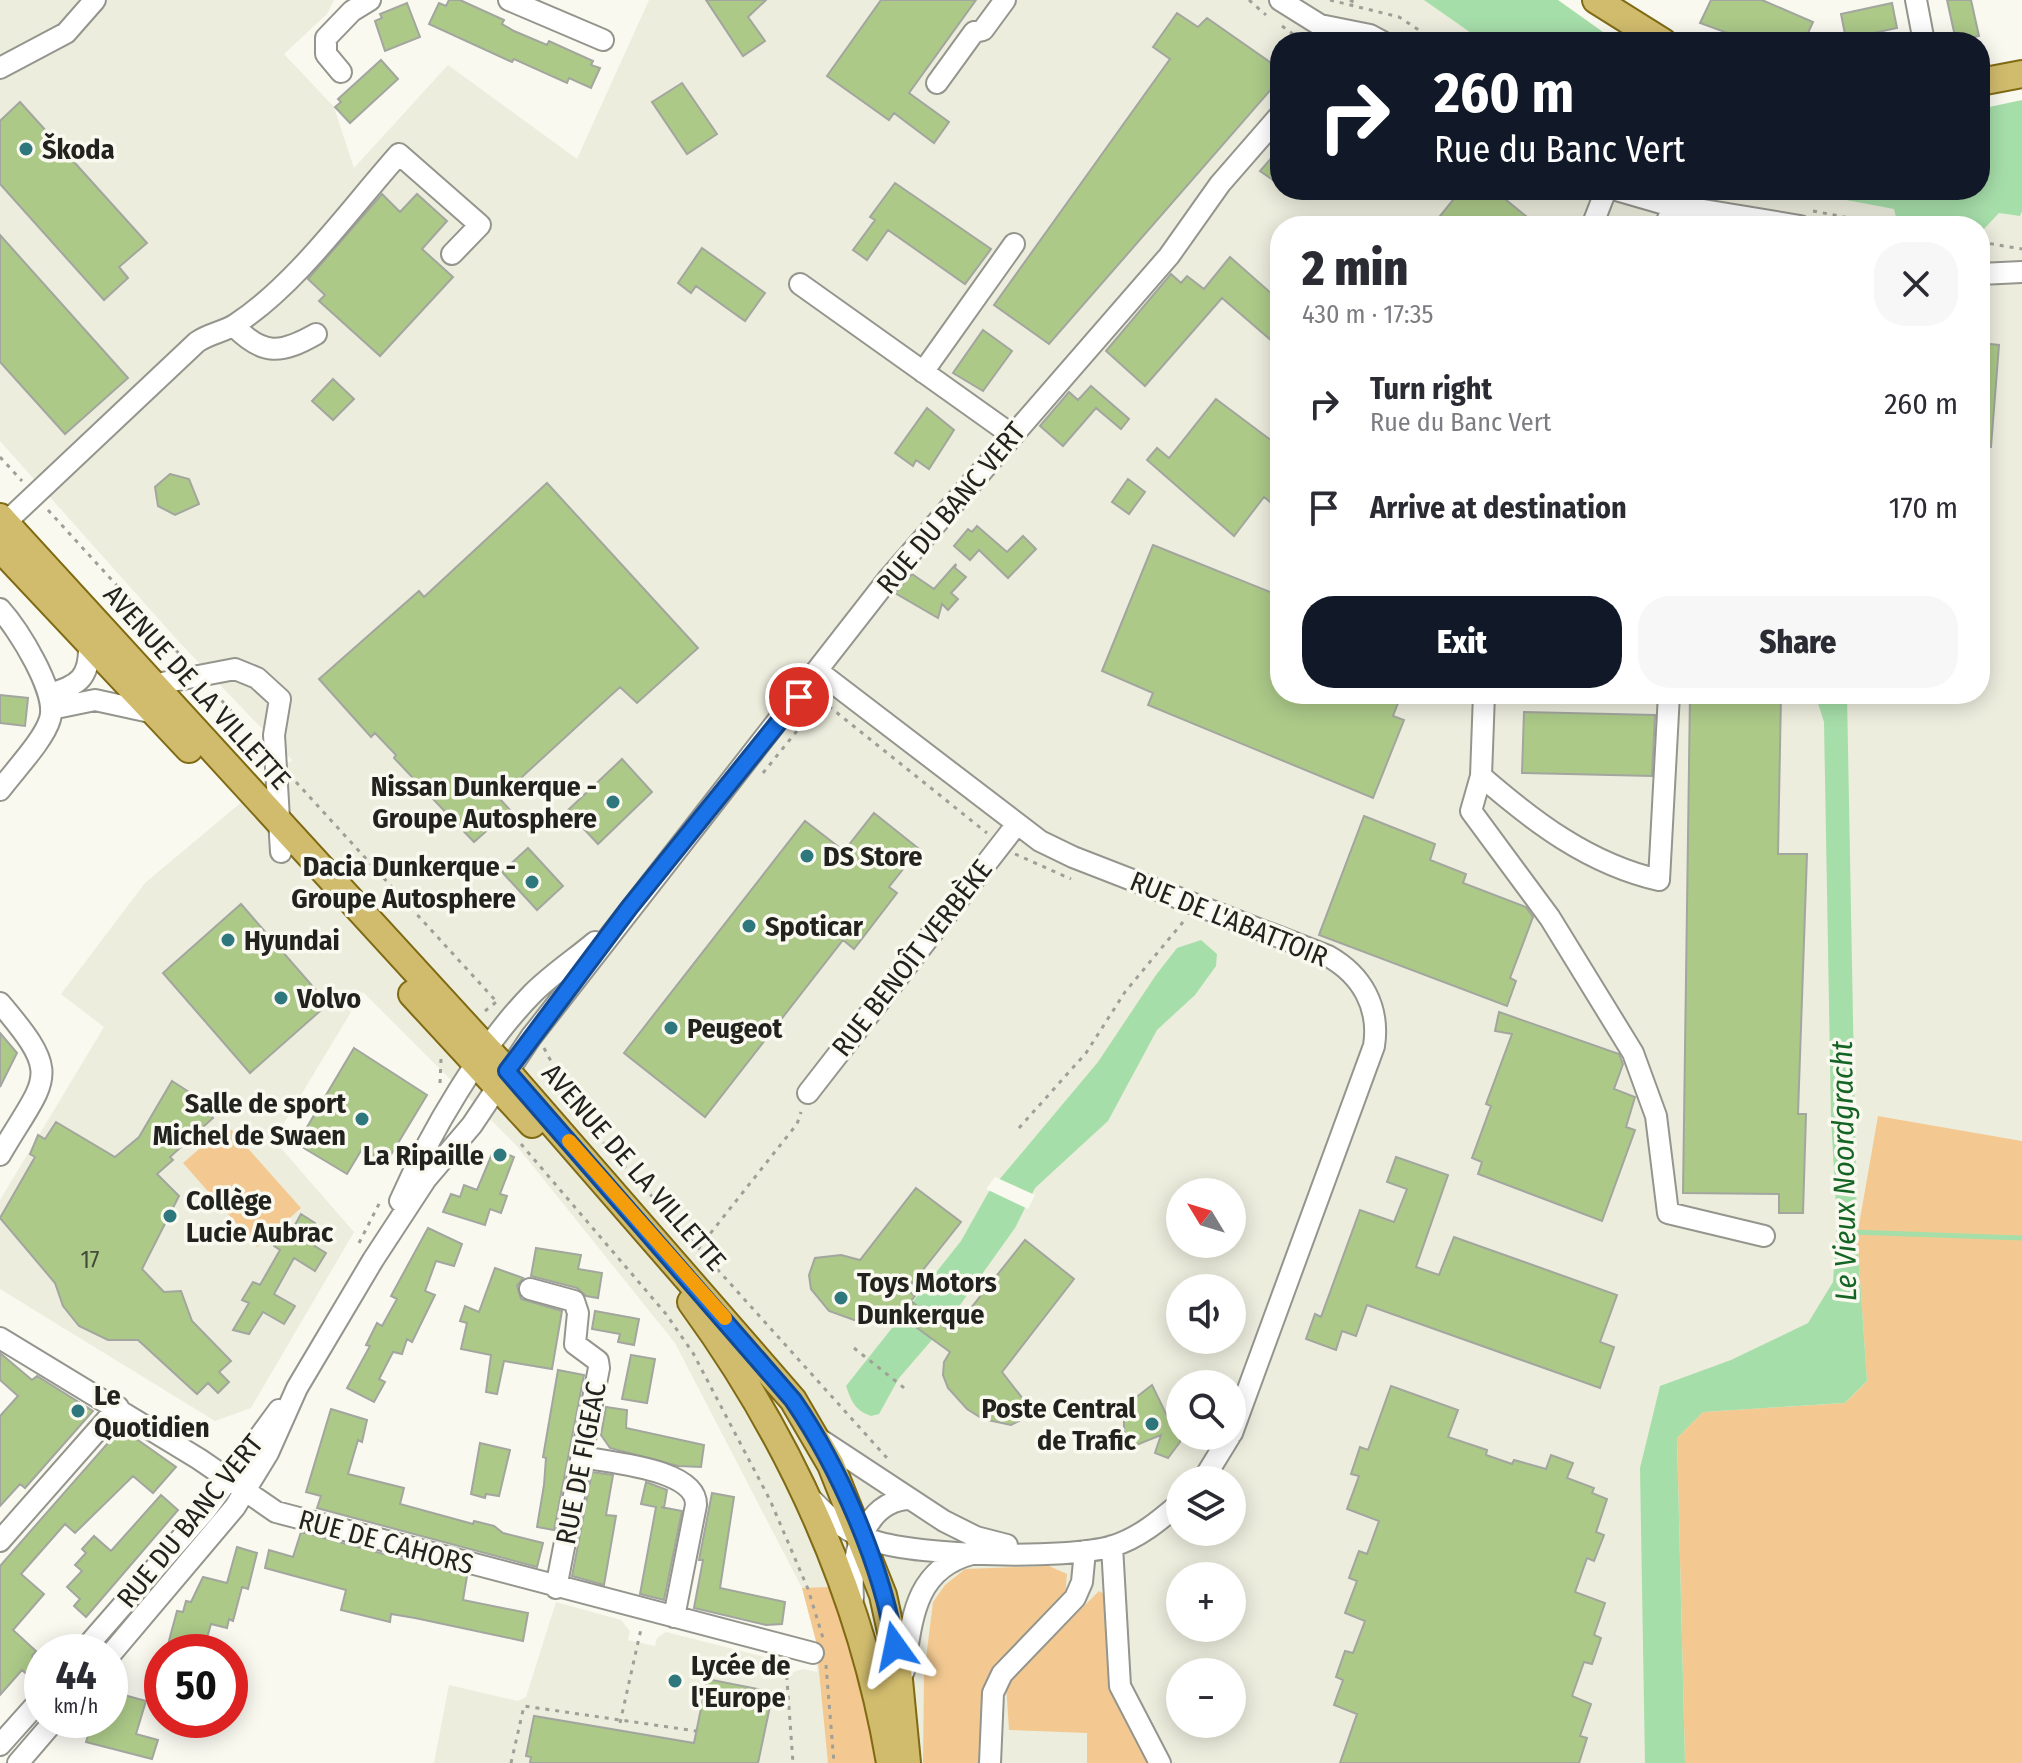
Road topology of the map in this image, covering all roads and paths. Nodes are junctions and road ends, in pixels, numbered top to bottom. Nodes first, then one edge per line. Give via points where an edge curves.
1 (95, 0) edge
2 (370, 0) edge
3 (509, 0) edge
4 (1005, 0) edge
5 (1280, 0) edge
6 (1330, 0) edge
7 (1350, 0) edge
8 (1596, 0) edge
9 (1916, 0) edge
10 (1361, 8) junction
11 (1335, 32) edge
12 (1422, 32) edge
13 (1647, 32) edge
14 (1922, 32) edge
15 (603, 40) dead end
16 (0, 68) edge
17 (341, 72) dead end
18 (2022, 74) edge
19 (1990, 80) edge
20 (937, 83) dead end
21 (1270, 126) edge
22 (1655, 200) edge
23 (1674, 205) junction
24 (1669, 216) edge
25 (1740, 216) edge
26 (1014, 244) dead end
27 (1990, 244) edge
28 (2022, 249) edge
29 (452, 254) dead end
30 (2022, 272) edge
31 (1990, 274) edge
32 (800, 284) dead end
33 (234, 326) junction
34 (316, 334) dead end
35 (923, 372) junction
36 (1012, 435) junction
37 (0, 457) edge
38 (34, 495) junction
39 (2, 529) edge
40 (0, 609) edge
41 (89, 645) junction
42 (819, 672) junction
43 (197, 674) junction
44 (140, 687) junction
45 (50, 702) junction
46 (1484, 704) edge
47 (1668, 704) edge
48 (150, 712) junction
49 (275, 759) junction
50 (1481, 776) junction
51 (0, 790) edge
52 (279, 824) junction
53 (1017, 824) junction
54 (281, 852) junction
55 (1191, 902) junction
56 (629, 908) junction
57 (496, 1001) dead end
58 (0, 1003) edge
59 (544, 1048) dead end
60 (441, 1057) dead end
61 (491, 1069) junction
62 (808, 1093) joint
63 (440, 1094) dead end
64 (8, 1124) edge
65 (1019, 1128) dead end
66 (514, 1137) dead end
67 (0, 1155) edge
68 (386, 1191) dead end
69 (1764, 1236) dead end
70 (358, 1245) dead end
71 (698, 1249) junction
72 (373, 1260) junction
73 (530, 1289) dead end
74 (0, 1338) edge
75 (854, 1348) dead end
76 (908, 1391) dead end
77 (1246, 1393) edge
78 (118, 1407) junction
79 (816, 1436) junction
80 (582, 1457) junction
81 (892, 1464) dead end
82 (237, 1485) junction
83 (805, 1492) junction
84 (910, 1499) junction
85 (1166, 1514) edge
86 (862, 1537) junction
87 (0, 1541) edge
88 (1112, 1546) junction
89 (1085, 1551) junction
90 (980, 1552) junction
91 (1047, 1552) junction
92 (556, 1588) junction
93 (646, 1610) junction
94 (674, 1617) junction
95 (855, 1620) junction
96 (98, 1634) edge
97 (128, 1634) edge
98 (785, 1646) junction
99 (821, 1651) junction
100 (901, 1689) junction
101 (24, 1718) edge
102 (24, 1719) edge
103 (620, 1723) junction
104 (696, 1731) dead end
105 (40, 1738) edge
106 (0, 1745) edge
107 (3, 1763) edge
108 (18, 1763) edge
109 (511, 1763) edge
110 (793, 1763) edge
111 (834, 1763) edge
112 (890, 1763) edge
113 (907, 1763) edge
114 (990, 1763) edge
115 (1160, 1763) edge

1 - 16 street via 66,33
2 - 17 street via 326,38 326,54
3 - 15 street
4 - 20 street
5 - 11 street
6 - 10 path
7 - 10 path
8 - 13 main road
9 - 14 street
10 - 12 path via 1399,17
18 - 19 main road
21 - 36 street, RUE DU BANC VERT via 1220,184 1169,256
22 - 23 street
23 - 24 street
23 - 25 street
26 - 35 street
27 - 28 path
29 - 33 street via 480,225 399,154 291,277
30 - 31 street
32 - 35 street
33 - 34 street via 249,342 270,350 295,346
33 - 38 street via 212,331 197,342
35 - 36 street
36 - 42 street, RUE DU BANC VERT via 889,578
37 - 38 path
38 - 39 street
38 - 43 path
39 - 41 main road, AVENUE DE LA VILLETTE
39 - 44 main road, AVENUE DE LA VILLETTE
40 - 45 street via 19,634
41 - 44 main road, AVENUE DE LA VILLETTE
41 - 45 street via 82,680
42 - 53 street, RUE DE L'ABATTOIR
42 - 56 street, RUE DU BANC VERT
43 - 44 street
43 - 49 path
43 - 49 street via 242,670 280,699
44 - 48 main road, AVENUE DE LA VILLETTE
44 - 52 main road, AVENUE DE LA VILLETTE
45 - 48 street via 95,700
45 - 51 street via 48,724
46 - 50 street
47 - 50 street via 1659,880 1627,873 1550,833
48 - 54 main road, AVENUE DE LA VILLETTE
49 - 52 street
49 - 57 path
50 - 69 street via 1471,811 1550,918 1633,1053 1656,1116 1668,1213
52 - 54 street
52 - 61 main road, AVENUE DE LA VILLETTE
53 - 55 street, RUE DE L'ABATTOIR via 1061,852
53 - 62 street, RUE BENOÎT VERBÈKE
54 - 61 main road, AVENUE DE LA VILLETTE
55 - 65 path via 1184,921 1125,992 1086,1053
55 - 77 street, RUE DE L'ABATTOIR via 1346,966 1364,987 1376,1026 1367,1066
56 - 61 street, RUE DU BANC VERT
56 - 61 street, RUE DU BANC VERT
58 - 64 street via 34,1043 42,1061 38,1090
59 - 71 path via 554,1067 550,1083
60 - 63 path
61 - 72 street, RUE DU BANC VERT
61 - 72 street, RUE DU BANC VERT via 412,1174
61 - 79 main road, AVENUE DE LA VILLETTE via 769,1368
61 - 83 main road, AVENUE DE LA VILLETTE via 683,1292 752,1392
62 - 71 path via 797,1124
64 - 67 street
66 - 99 path via 666,1314 693,1353 770,1500 808,1589
68 - 70 path
71 - 81 path
72 - 82 street, RUE DU BANC VERT via 297,1388 268,1453
73 - 80 street, RUE DE FIGEAC via 574,1301 575,1344 599,1363
74 - 78 street, RUE DE CAHORS
75 - 76 path
78 - 82 street, RUE DE CAHORS
78 - 87 street
79 - 84 street
79 - 86 main road, AVENUE DE LA VILLETTE
80 - 92 street, RUE DE FIGEAC
80 - 94 street via 672,1477 694,1492 696,1505
82 - 92 street, RUE DE CAHORS via 283,1515
82 - 96 street, RUE DU BANC VERT via 200,1518
82 - 97 street, RUE DU BANC VERT via 226,1519
83 - 86 street via 838,1525
83 - 95 main road, AVENUE DE LA VILLETTE
84 - 86 street via 885,1504
84 - 91 street via 976,1537
85 - 88 street
86 - 90 street via 893,1546
86 - 95 street via 852,1576
86 - 100 main road, AVENUE DE LA VILLETTE via 890,1618
88 - 89 street
88 - 115 street via 1120,1686
89 - 91 street
89 - 114 street via 1075,1598 995,1686
90 - 91 street
90 - 100 street via 945,1564 920,1592
92 - 93 street, RUE DE CAHORS
93 - 94 street, RUE DE CAHORS
93 - 103 path
94 - 98 street, RUE DE CAHORS
95 - 112 main road, AVENUE DE LA VILLETTE
98 - 99 street, RUE DE CAHORS
98 - 110 path
99 - 111 path
100 - 113 main road, AVENUE DE LA VILLETTE
101 - 106 street
102 - 107 street
103 - 104 path
103 - 109 path via 524,1706
105 - 108 street

